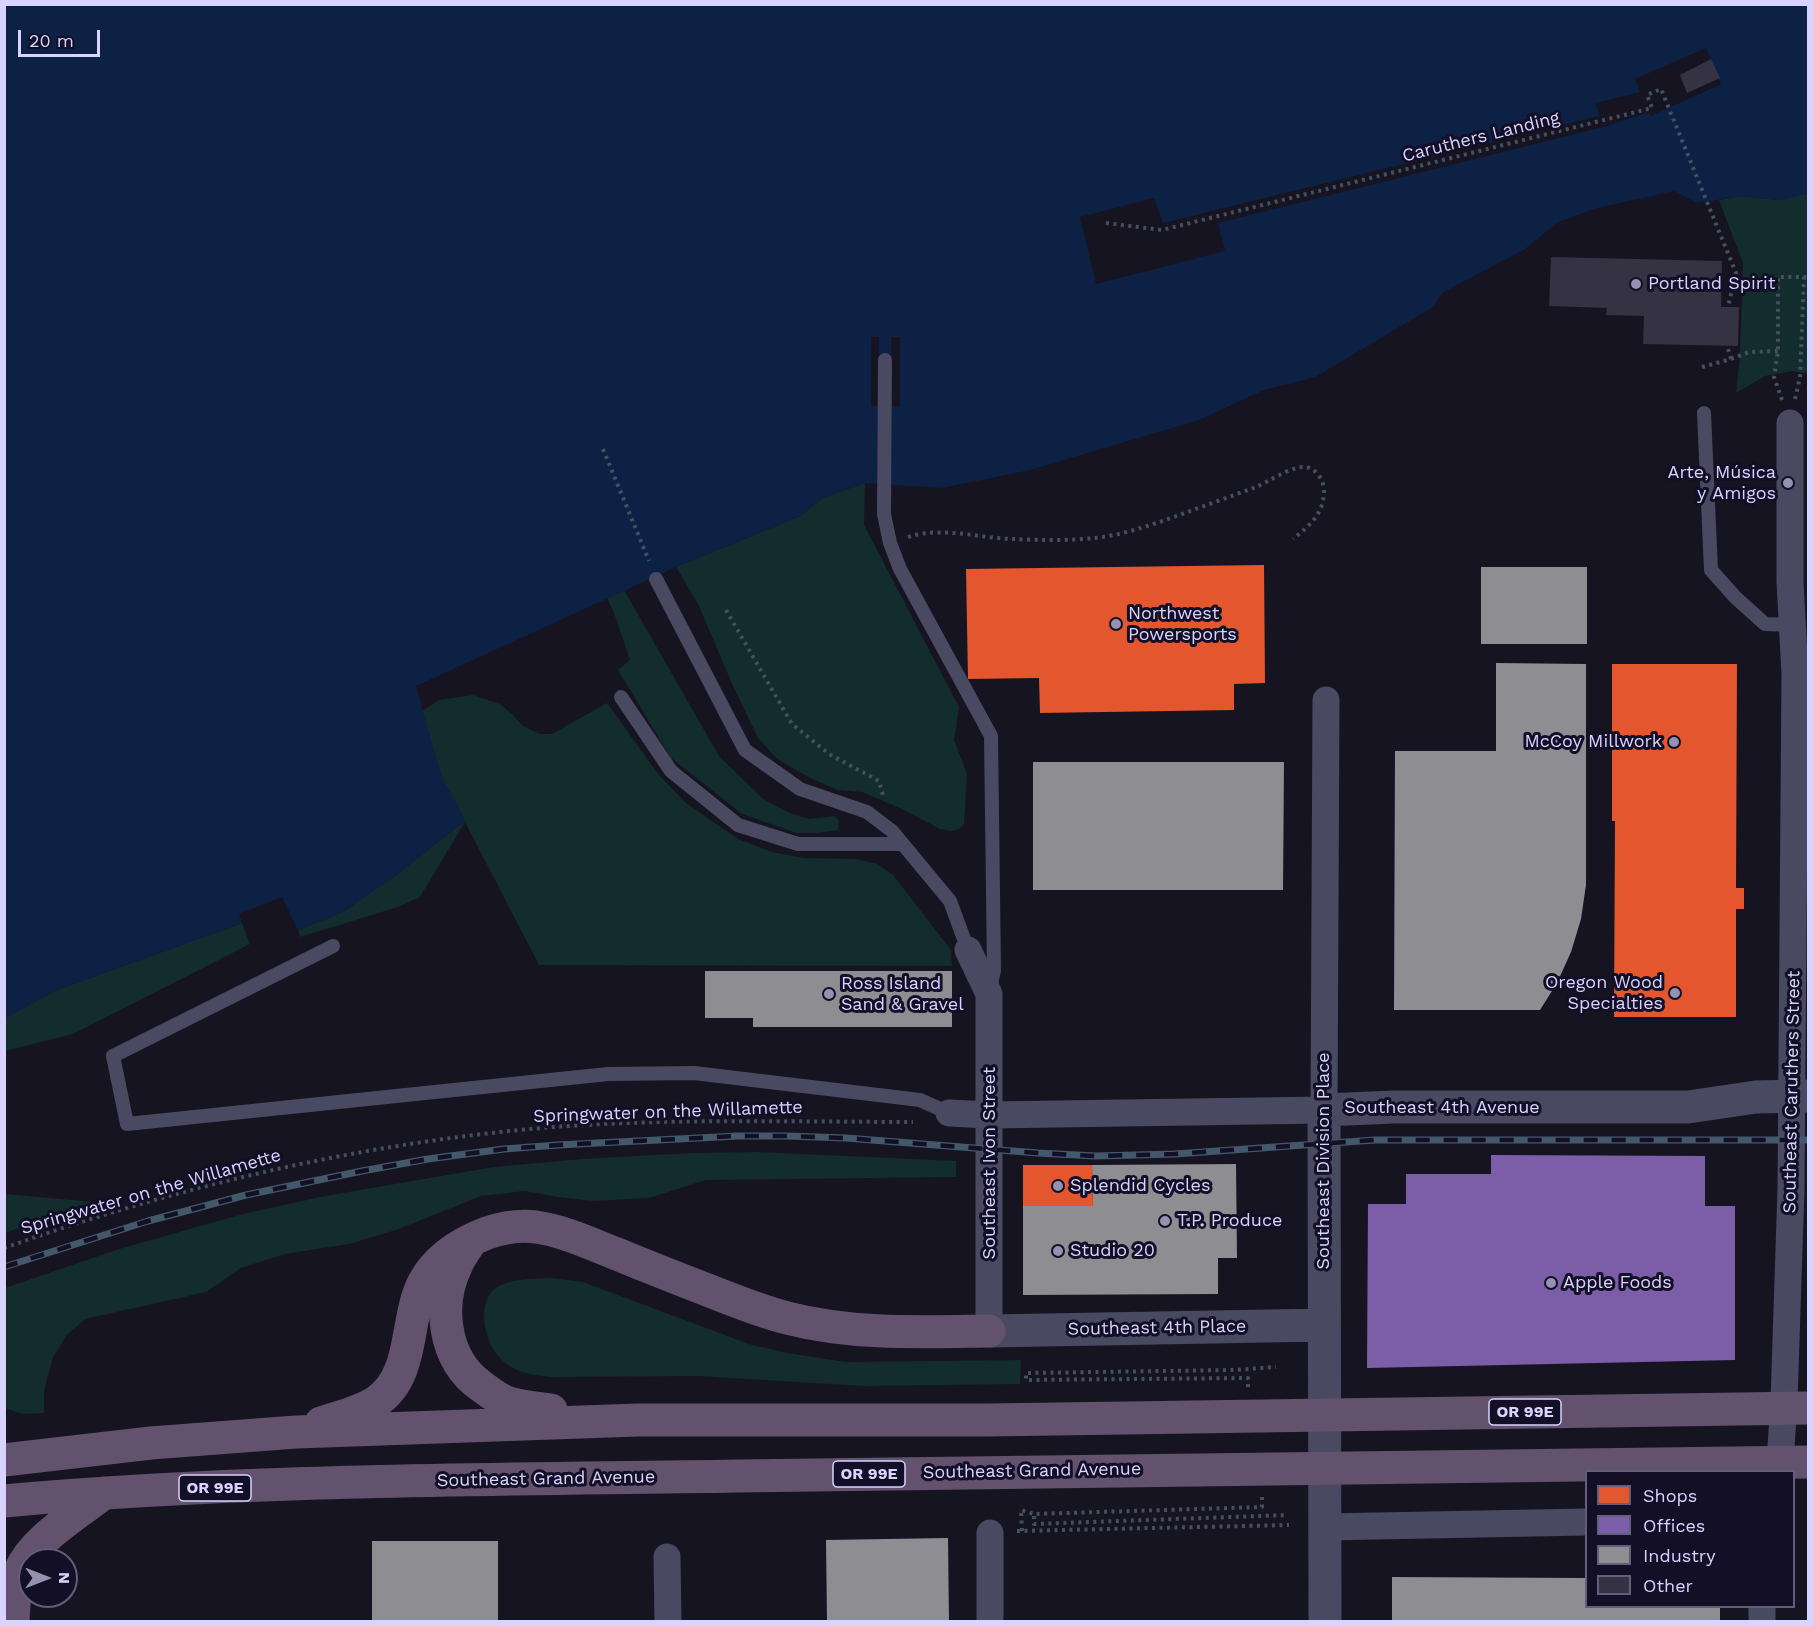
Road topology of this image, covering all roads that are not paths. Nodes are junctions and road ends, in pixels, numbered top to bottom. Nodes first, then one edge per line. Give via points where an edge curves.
1 (885, 360) dead end
2 (1704, 413) dead end
3 (1790, 423) road end
4 (656, 579) road end
5 (1792, 625) junction
6 (621, 697) dead end
7 (1326, 700) dead end
8 (1801, 748) edge
9 (903, 844) junction
10 (333, 946) dead end
11 (968, 950) joint
12 (990, 994) junction
13 (1800, 1096) edge
14 (1324, 1110) junction
15 (948, 1113) joint
16 (990, 1115) junction
17 (471, 1240) junction
18 (1324, 1325) junction
19 (990, 1331) junction
20 (1809, 1408) edge
21 (638, 1420) junction
22 (296, 1432) junction
23 (4, 1460) edge
24 (1809, 1462) edge
25 (1777, 1470) edge
26 (104, 1493) junction
27 (4, 1501) edge
28 (1585, 1522) edge
29 (1324, 1527) junction
30 (990, 1533) road end
31 (667, 1557) dead end
32 (13, 1622) edge
33 (668, 1622) edge
34 (990, 1622) edge
35 (1325, 1622) edge

1 - 12 lane via 884,514 890,543 900,569 991,736 994,970
2 - 5 lane via 1711,570 1765,624
3 - 5 street, Southeast Caruthers Street
4 - 9 lane via 745,750 800,789 867,812
5 - 8 street, Southeast Caruthers Street
6 - 9 lane via 671,771 738,825 798,844
7 - 14 street, Southeast Division Place
8 - 13 street, Southeast Caruthers Street
9 - 11 lane via 950,901
10 - 15 lane via 113,1056 127,1124 608,1074 694,1073 920,1100
11 - 12 street
12 - 16 street, Southeast Ivon Street
13 - 14 street, Southeast 4th Avenue via 1756,1097 1688,1107
13 - 25 street, Southeast Caruthers Street via 1791,1189 1787,1338
14 - 16 street, Southeast 4th Avenue
14 - 18 street, Southeast Division Place
15 - 16 street, Southeast 4th Avenue
16 - 19 street, Southeast Ivon Street
17 - 19 highway via 503,1228 536,1227 577,1238 786,1318 864,1331
17 - 21 highway via 456,1265 446,1316 453,1351 475,1382 508,1403
17 - 22 highway via 436,1264 423,1283 402,1365 386,1393 376,1402
18 - 19 street, Southeast 4th Place
18 - 29 street, Southeast Division Place
20 - 21 highway, OR 99E via 1245,1402 988,1420
21 - 22 highway, OR 99E
22 - 23 highway, OR 99E
24 - 26 highway, Southeast Grand Avenue / OR 99E via 325,1483
26 - 27 highway, Southeast Grand Avenue / OR 99E
26 - 32 highway via 41,1542 28,1557 15,1592
28 - 29 street
29 - 35 street, Southeast Division Place
30 - 34 street
31 - 33 street

